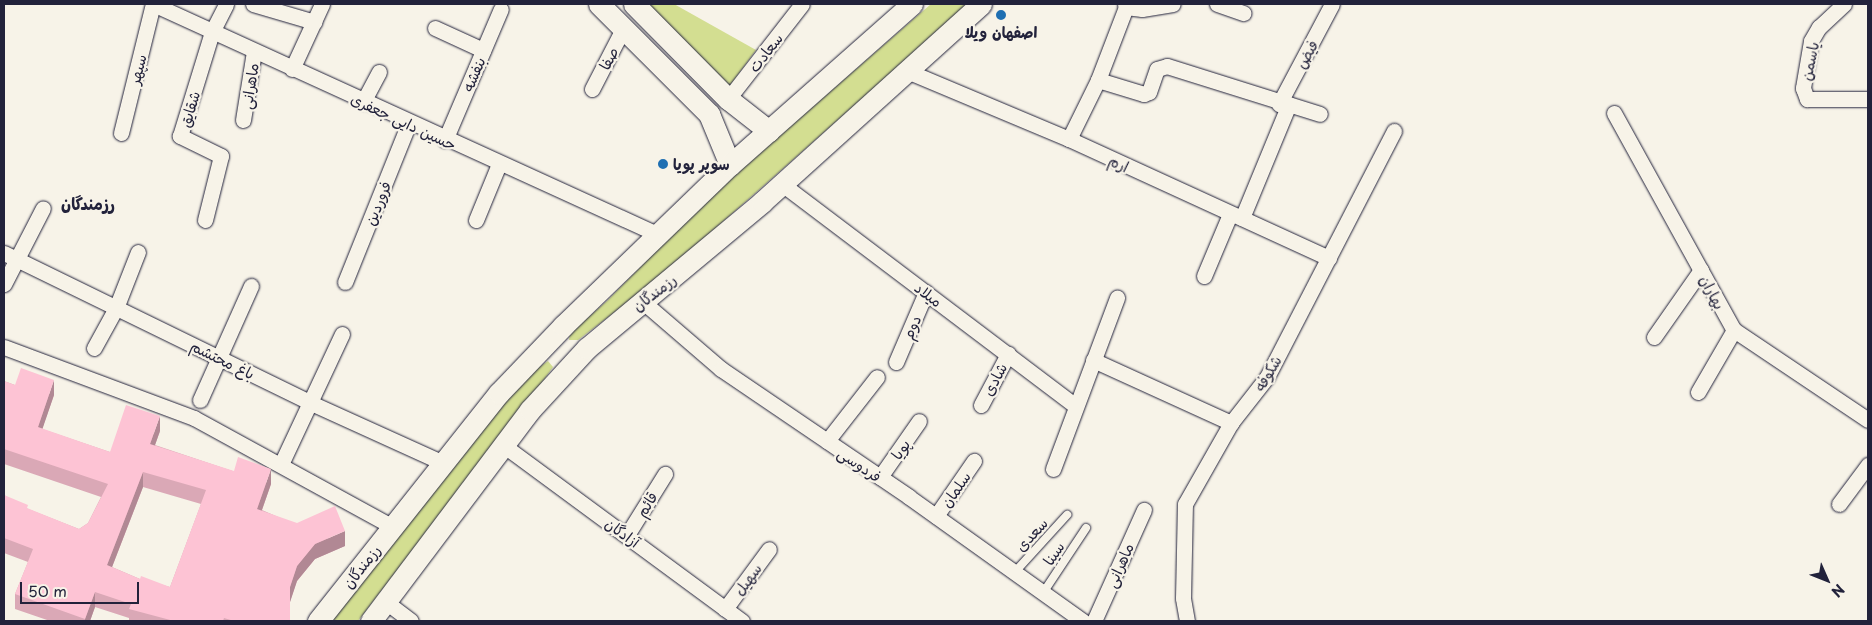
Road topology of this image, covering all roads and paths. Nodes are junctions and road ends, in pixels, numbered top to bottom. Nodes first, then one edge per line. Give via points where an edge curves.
1 (153, 4) edge
2 (226, 4) edge
3 (253, 4) edge
4 (322, 4) edge
5 (599, 4) edge
6 (634, 4) edge
7 (802, 4) edge
8 (912, 4) edge
9 (981, 4) edge
10 (1173, 4) edge
11 (1332, 4) edge
12 (1844, 4) edge
13 (1125, 5) edge
14 (1221, 5) edge
15 (270, 7) edge
16 (501, 9) dead end
17 (1243, 13) dead end
18 (314, 22) junction
19 (624, 27) junction
20 (435, 28) dead end
21 (212, 32) junction
22 (483, 50) junction
23 (254, 52) junction
24 (292, 69) junction
25 (907, 70) junction
26 (379, 72) dead end
27 (1098, 80) junction
28 (592, 89) dead end
29 (728, 99) junction
30 (1868, 99) edge
31 (363, 102) junction
32 (1284, 104) junction
33 (1614, 113) dead end
34 (1320, 114) dead end
35 (243, 120) dead end
36 (409, 123) junction
37 (769, 131) junction
38 (1394, 131) dead end
39 (121, 133) dead end
40 (445, 140) junction
41 (1069, 140) junction
42 (499, 164) junction
43 (730, 164) junction
44 (782, 184) junction
45 (43, 208) dead end
46 (1236, 216) junction
47 (205, 220) dead end
48 (476, 220) dead end
49 (657, 234) junction
50 (138, 252) dead end
51 (10, 255) edge
52 (1329, 258) junction
53 (1701, 270) junction
54 (1204, 276) dead end
55 (345, 282) dead end
56 (4, 284) edge
57 (251, 286) dead end
58 (926, 292) junction
59 (1117, 298) dead end
60 (642, 301) junction
61 (116, 308) junction
62 (1734, 330) junction
63 (342, 334) dead end
64 (1654, 337) dead end
65 (4, 347) edge
66 (94, 348) dead end
67 (1008, 354) junction
68 (219, 356) junction
69 (1093, 360) junction
70 (896, 362) dead end
71 (877, 377) dead end
72 (1698, 392) dead end
73 (200, 400) dead end
74 (311, 403) junction
75 (981, 405) dead end
76 (1076, 406) junction
77 (1868, 420) edge
78 (919, 421) dead end
79 (1231, 423) junction
80 (828, 441) junction
81 (503, 445) junction
82 (283, 460) dead end
83 (974, 461) dead end
84 (443, 463) junction
85 (1868, 465) edge
86 (1053, 469) dead end
87 (665, 474) dead end
88 (880, 477) junction
89 (1839, 504) dead end
90 (1144, 510) dead end
91 (1068, 515) dead end
92 (936, 516) junction
93 (392, 527) junction
94 (1086, 528) dead end
95 (627, 534) junction
96 (769, 548) dead end
97 (1014, 572) junction
98 (1043, 593) junction
99 (386, 602) junction
100 (725, 609) junction
101 (318, 621) edge
102 (371, 621) edge
103 (411, 621) edge
104 (742, 621) edge
105 (1083, 621) edge
106 (1094, 621) edge
107 (1188, 621) edge

1 - 21 street, حسین دایی جعفری
1 - 39 street, سپهر
2 - 21 street
3 - 15 street
4 - 18 street
5 - 19 main road
6 - 29 main road
7 - 29 street, سعادت
8 - 37 main road, رزمندگان
9 - 25 main road, رزمندگان
10 - 13 street via 1157,8
11 - 32 street, فیض
12 - 30 street, یاسمن via 1819,27 1811,41 1803,88 1807,99
13 - 27 street
14 - 17 street
15 - 18 street
16 - 22 street, بنفشه
18 - 24 street
19 - 28 street, صفا
19 - 43 main road via 709,114
20 - 22 street
21 - 23 street, حسین دایی جعفری
21 - 47 street, شقایق via 180,136 221,156
22 - 40 street, بنفشه
23 - 24 street, حسین دایی جعفری
23 - 35 street, ماهرانی
24 - 31 street, حسین دایی جعفری
25 - 41 street, ارم
25 - 44 main road, رزمندگان
26 - 31 street
27 - 32 street via 1144,94 1148,92 1157,69 1167,66
27 - 41 street
29 - 37 main road
31 - 36 street, حسین دایی جعفری
32 - 34 street
32 - 46 street, فیض
33 - 53 street, بهاران
36 - 40 street, حسین دایی جعفری
36 - 55 street, فروردین
37 - 43 main road, رزمندگان
38 - 52 street, شکوفه
40 - 42 street, حسین دایی جعفری
41 - 46 street, ارم
42 - 48 street
42 - 49 street, حسین دایی جعفری
43 - 49 main road, رزمندگان
44 - 58 street, میلاد
44 - 60 main road, رزمندگان
45 - 51 street
46 - 52 street, ارم
46 - 54 street, فیض
49 - 84 main road, رزمندگان via 499,393
50 - 61 street
51 - 56 street
51 - 61 street, باغ محتشم
52 - 79 street, شکوفه via 1267,376
53 - 62 street, بهاران
53 - 64 street
57 - 68 street
58 - 67 street, میلاد
58 - 70 street, دوم
59 - 69 street
60 - 80 street, فردوسی via 721,369
60 - 81 main road, رزمندگان via 587,348 530,410
61 - 66 street
61 - 68 street, باغ محتشم
62 - 72 street
62 - 77 street, بهاران
63 - 74 street
65 - 93 street via 194,418
67 - 75 street, شادی
67 - 76 street, میلاد
68 - 73 street
68 - 74 street, باغ محتشم
69 - 76 street
69 - 79 street
71 - 80 street
74 - 82 street
74 - 84 street, باغ محتشم
76 - 86 street
78 - 88 street, پویا
79 - 107 street, شکوفه via 1185,504 1183,598
80 - 88 street, فردوسی
81 - 95 street, آزادگان
81 - 99 main road, رزمندگان
83 - 92 street, سلمان
84 - 93 main road, رزمندگان
85 - 89 street
87 - 95 street, قائم
88 - 92 street, فردوسی
90 - 106 street, ماهرانی
91 - 97 lane, سعدی
92 - 97 street, فردوسی
93 - 101 main road, رزمندگان
94 - 98 lane, سینا
95 - 100 street, آزادگان
96 - 100 street, سهیل
97 - 98 street, فردوسی
98 - 105 street, فردوسی
99 - 102 main road, رزمندگان
99 - 103 street
100 - 104 street, آزادگان

